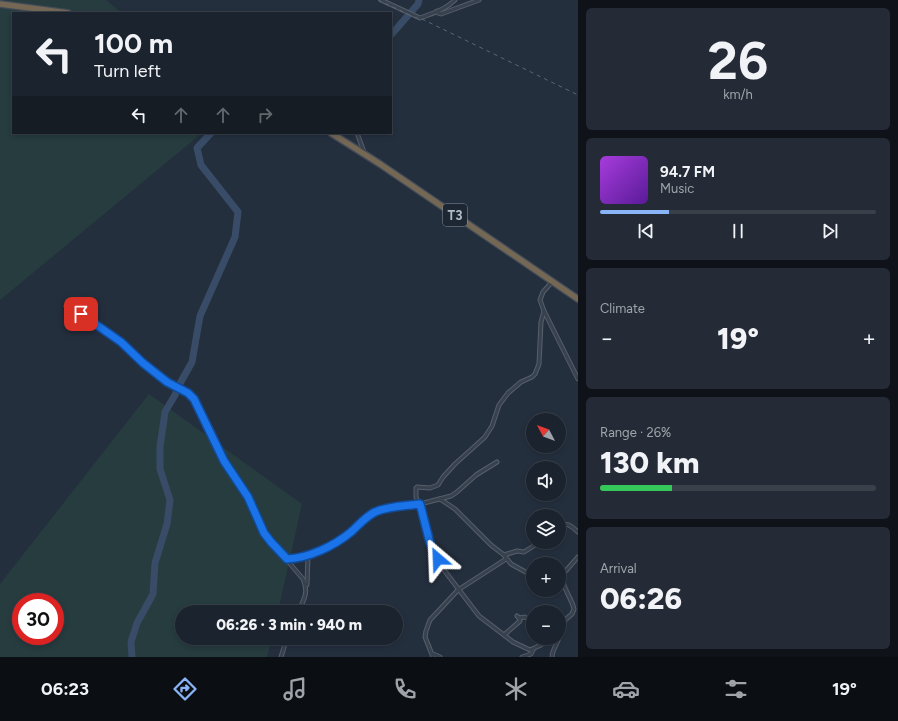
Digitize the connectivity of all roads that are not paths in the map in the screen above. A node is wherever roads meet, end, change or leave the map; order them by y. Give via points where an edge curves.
1 (381, 0) edge
2 (455, 0) edge
3 (479, 0) edge
4 (0, 4) edge
5 (436, 11) junction
6 (60, 12) edge
7 (333, 134) edge
8 (357, 134) edge
9 (368, 157) junction
10 (552, 282) junction
11 (578, 298) edge
12 (66, 306) dead end
13 (544, 311) junction
14 (578, 379) edge
15 (497, 462) dead end
16 (439, 499) junction
17 (420, 504) junction
18 (566, 525) edge
19 (578, 531) edge
20 (529, 549) edge
21 (308, 555) junction
22 (505, 557) junction
23 (578, 557) edge
24 (287, 559) junction
25 (566, 570) edge
26 (526, 572) edge
27 (307, 587) junction
28 (458, 590) junction
29 (566, 591) edge
30 (302, 605) edge
31 (526, 618) edge
32 (566, 619) edge
33 (504, 635) junction
34 (284, 645) edge
35 (541, 645) dead end
36 (557, 645) edge
37 (533, 650) junction
38 (433, 655) edge
39 (280, 657) edge
40 (440, 657) edge
41 (522, 657) edge
42 (552, 657) edge

1 - 5 street via 420,18
2 - 5 street
3 - 5 street via 441,14
4 - 6 highway
7 - 9 highway, T3
8 - 9 street
9 - 10 highway, T3
10 - 11 highway, T3
10 - 13 street via 540,300
12 - 24 street via 115,337 167,382 194,399 224,461 248,497 264,533
13 - 14 street
13 - 17 street via 539,364 535,374 508,393 499,405 492,426 485,437 455,464 438,485 416,488 416,497
15 - 16 street via 476,475 452,496
16 - 17 street
16 - 22 street via 455,509
17 - 21 street via 389,507 375,512 350,533
17 - 28 street via 431,548
18 - 19 street
20 - 22 street
21 - 24 street via 298,559
21 - 27 street
22 - 26 street via 511,564
22 - 28 street
23 - 25 street
24 - 27 street via 304,579
27 - 30 street
28 - 33 street via 479,616
28 - 38 street via 430,620 425,637
29 - 32 street via 574,609
31 - 33 street via 518,617 519,622
33 - 37 street via 522,647
34 - 39 street
35 - 37 street
36 - 42 street
37 - 41 street via 531,654
38 - 40 street

